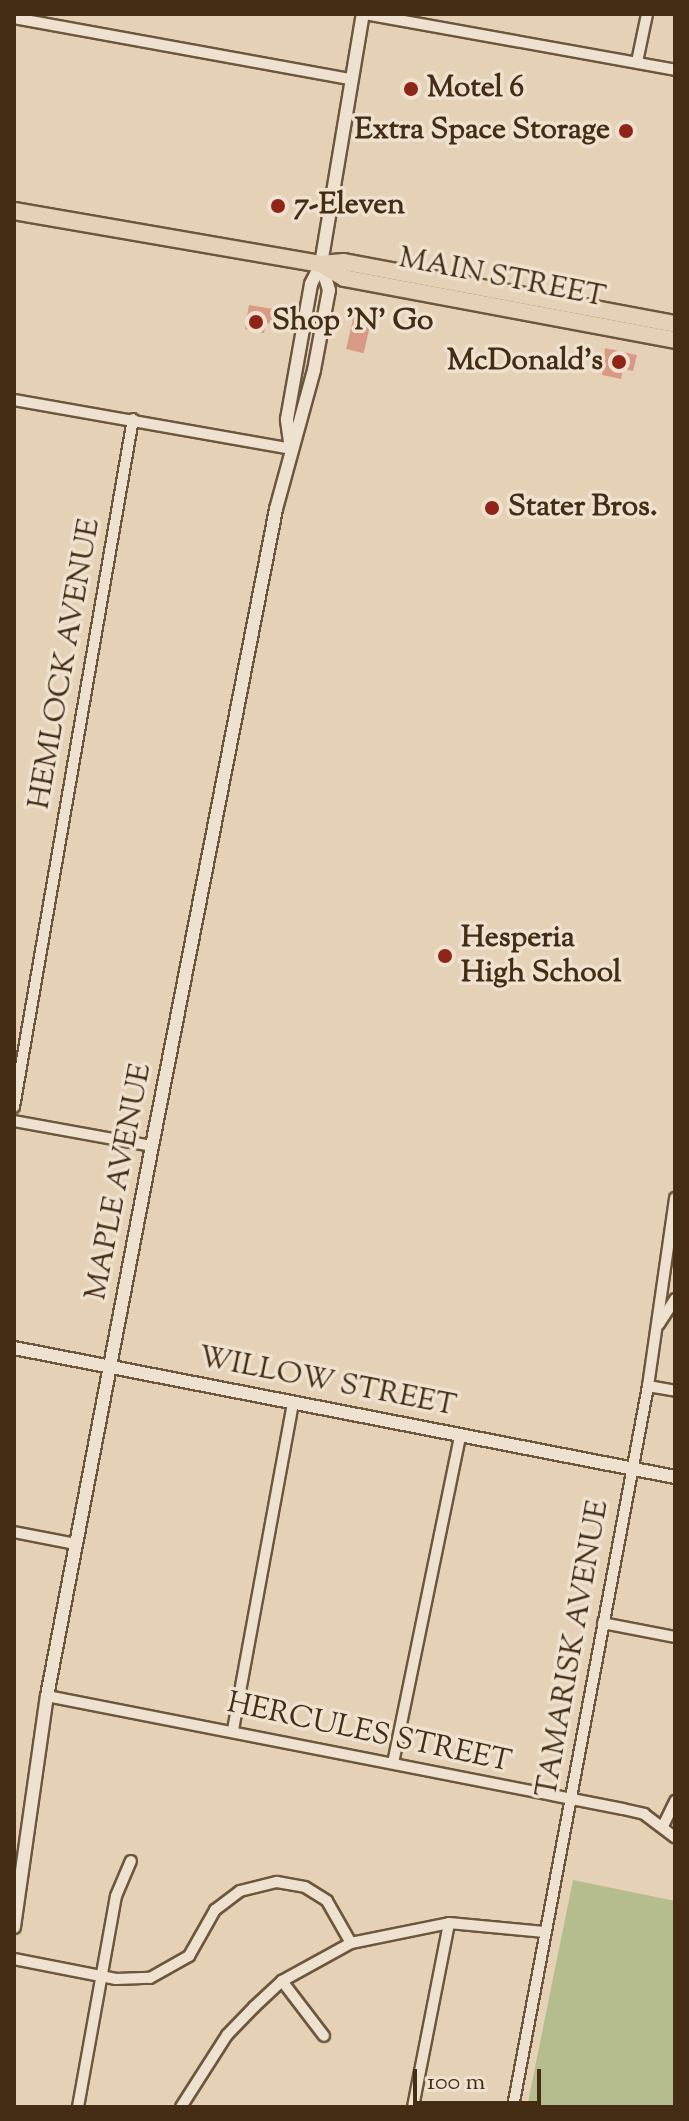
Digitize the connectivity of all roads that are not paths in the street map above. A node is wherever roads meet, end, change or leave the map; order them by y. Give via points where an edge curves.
1 (364, 14) edge
2 (647, 14) edge
3 (14, 18) edge
4 (637, 62) junction
5 (675, 70) edge
6 (350, 79) junction
7 (14, 211) edge
8 (321, 264) junction
9 (643, 318) junction
10 (585, 323) junction
11 (675, 324) edge
12 (675, 340) edge
13 (14, 400) edge
14 (133, 419) junction
15 (291, 449) junction
16 (14, 1107) edge
17 (14, 1121) edge
18 (152, 1146) junction
19 (675, 1198) edge
20 (675, 1299) edge
21 (658, 1326) junction
22 (14, 1348) edge
23 (112, 1367) junction
24 (648, 1386) junction
25 (675, 1391) edge
26 (293, 1403) junction
27 (460, 1436) junction
28 (630, 1470) junction
29 (675, 1477) edge
30 (14, 1532) edge
31 (76, 1544) junction
32 (603, 1623) junction
33 (675, 1637) edge
34 (47, 1696) junction
35 (233, 1730) junction
36 (393, 1763) junction
37 (572, 1800) junction
38 (675, 1801) edge
39 (663, 1826) junction
40 (675, 1837) edge
41 (131, 1861) dead end
42 (449, 1923) junction
43 (14, 1927) edge
44 (545, 1932) junction
45 (351, 1943) junction
46 (14, 1959) edge
47 (103, 1977) junction
48 (282, 1981) junction
49 (324, 2036) dead end
50 (78, 2107) edge
51 (181, 2107) edge
52 (413, 2107) edge
53 (513, 2107) edge

1 - 4 street
1 - 6 street, MAPLE AVENUE
2 - 4 street
3 - 6 street
4 - 5 street
6 - 8 street, MAPLE AVENUE
7 - 8 main road, MAIN STREET
8 - 9 main road, MAIN STREET via 344,262
8 - 10 main road, MAIN STREET via 344,278
8 - 15 street, MAPLE AVENUE via 311,284 287,419
8 - 15 street, MAPLE AVENUE via 329,290 304,422
9 - 10 main road via 596,315
9 - 11 main road, MAIN STREET
10 - 12 main road, MAIN STREET
13 - 14 street
14 - 15 street
14 - 16 street, HEMLOCK AVENUE
15 - 18 street, MAPLE AVENUE
17 - 18 street
18 - 23 street, MAPLE AVENUE
19 - 21 street, TAMARISK AVENUE
20 - 21 street
21 - 24 street, TAMARISK AVENUE
22 - 23 street, WILLOW STREET
23 - 26 street, WILLOW STREET
23 - 31 street, MAPLE AVENUE
24 - 25 street
24 - 28 street, TAMARISK AVENUE
26 - 27 street, WILLOW STREET
26 - 35 street
27 - 28 street, WILLOW STREET
27 - 36 street
28 - 29 street, WILLOW STREET
28 - 32 street, TAMARISK AVENUE
30 - 31 street
31 - 34 street, MAPLE AVENUE
32 - 33 street
32 - 37 street, TAMARISK AVENUE
34 - 35 street, HERCULES STREET
34 - 43 street, MAPLE AVENUE
35 - 36 street, HERCULES STREET
36 - 37 street, HERCULES STREET
37 - 39 street, HERCULES STREET via 644,1814
37 - 44 street, TAMARISK AVENUE
38 - 39 street
39 - 40 street, HERCULES STREET
41 - 47 street via 116,1896
42 - 44 street
42 - 45 street
42 - 52 street
44 - 53 street, TAMARISK AVENUE
45 - 47 street via 327,1901 291,1882 258,1884 215,1910 175,1968 150,1978
45 - 48 street
46 - 47 street
47 - 50 street
48 - 49 street
48 - 51 street via 227,2035

